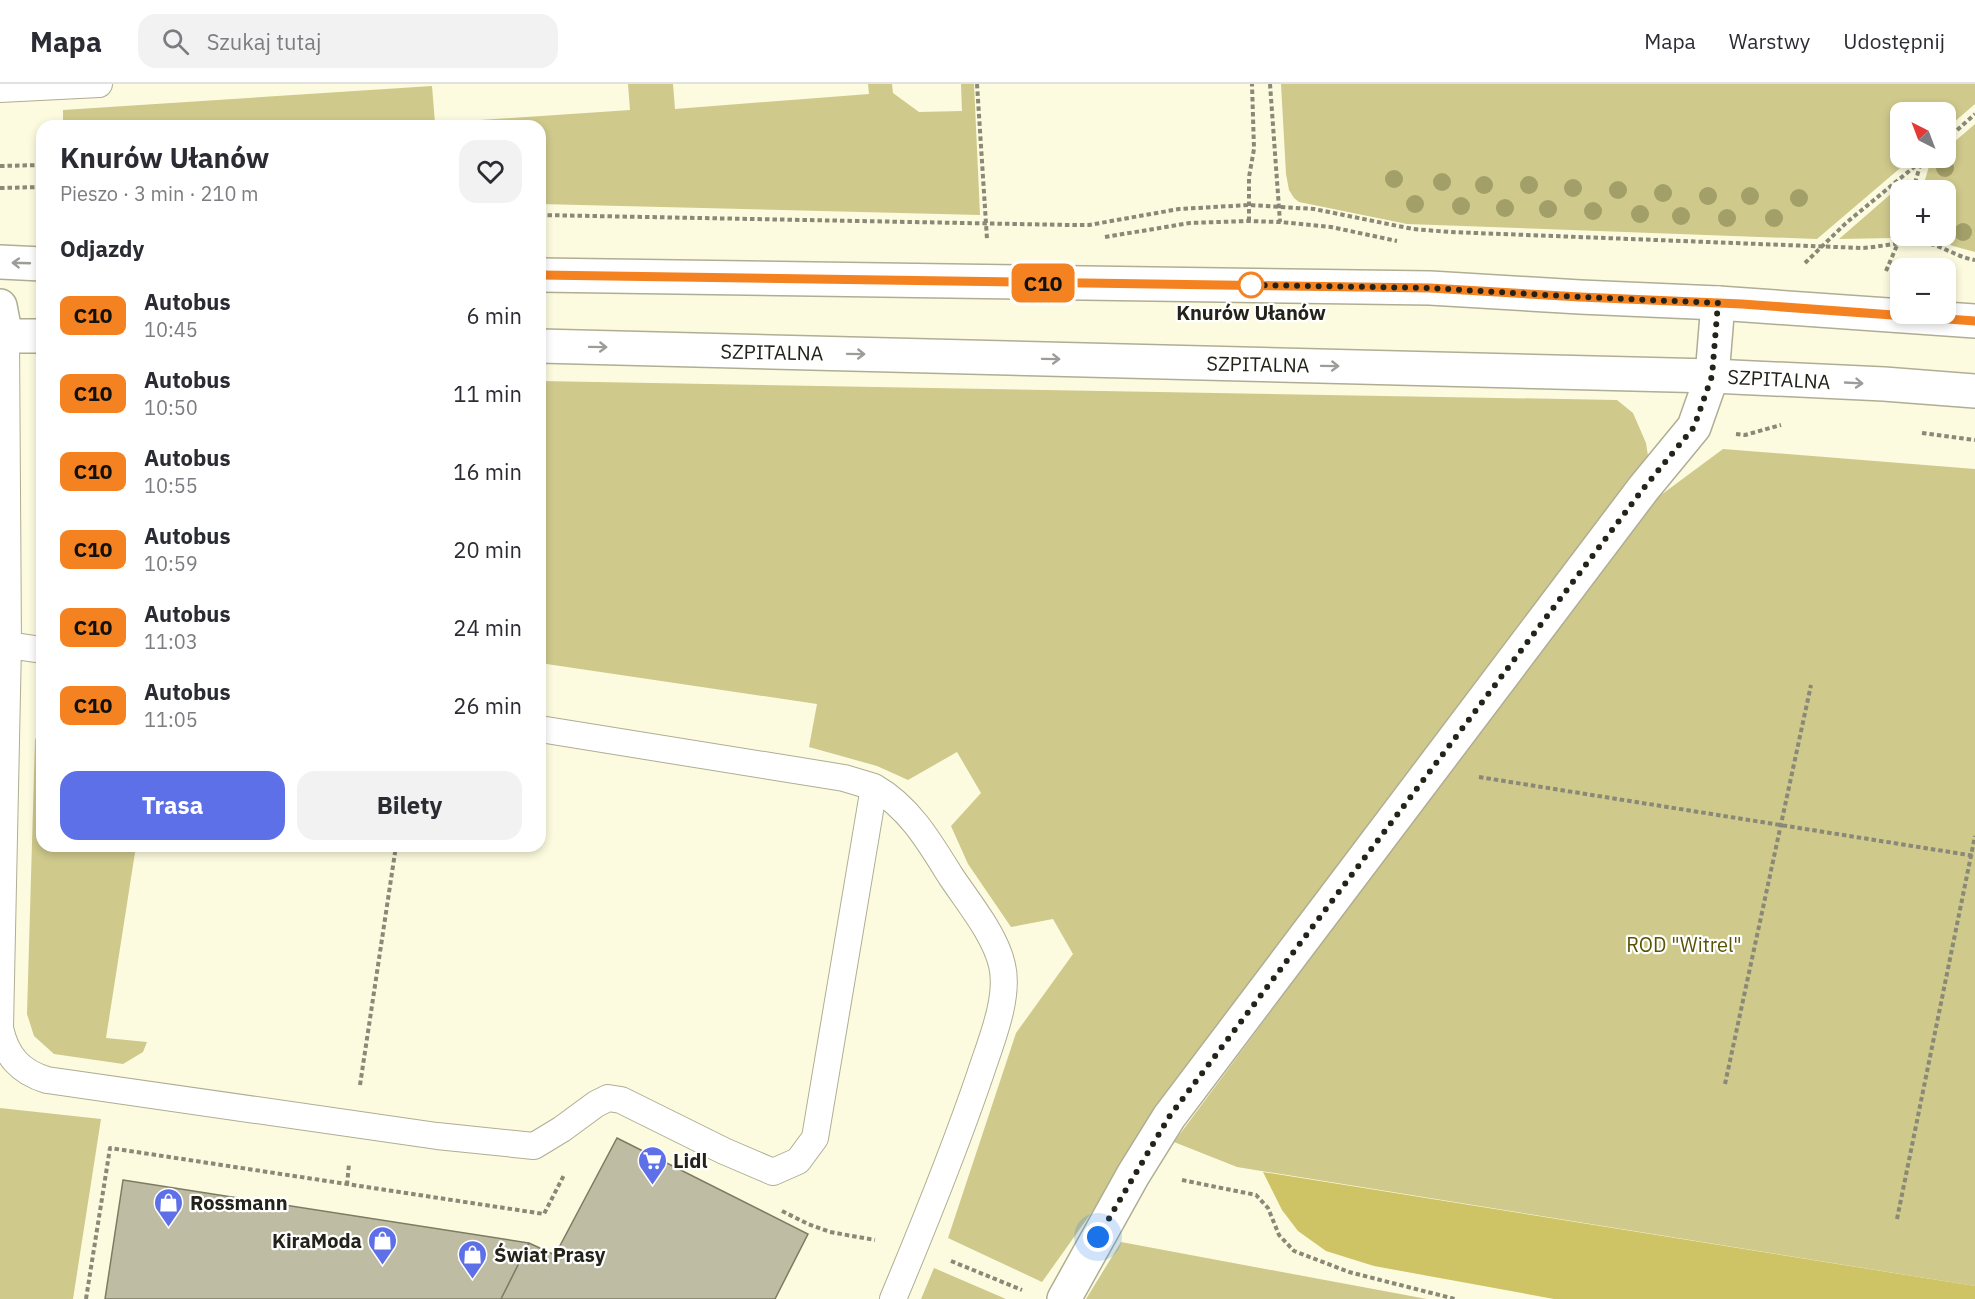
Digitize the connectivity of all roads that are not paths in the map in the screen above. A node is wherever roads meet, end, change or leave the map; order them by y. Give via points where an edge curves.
1 (99, 84) edge
2 (0, 89) edge
3 (0, 262) edge
4 (36, 264) edge
5 (546, 275) edge
6 (1718, 303) junction
7 (1975, 321) edge
8 (2, 326) edge
9 (36, 334) edge
10 (546, 346) edge
11 (1712, 376) junction
12 (1975, 391) edge
13 (8, 645) junction
14 (36, 649) edge
15 (546, 730) edge
16 (874, 787) junction
17 (893, 1299) edge
18 (1064, 1299) edge

1 - 2 lane
4 -> 3 street
5 - 6 street via 1351,286
6 - 7 street
6 - 11 street
8 - 9 street
8 - 13 lane
10 -> 11 street, SZPITALNA
11 -> 12 street, SZPITALNA
11 - 18 street via 1694,427 1643,489 1169,1117
13 - 14 lane
13 - 16 lane via 0,1028 9,1054 19,1067 47,1080 436,1136 534,1146 608,1098 621,1100 773,1172 798,1161 815,1138
15 - 16 lane via 844,778
16 - 17 lane via 904,809 994,942 1004,987 961,1131

